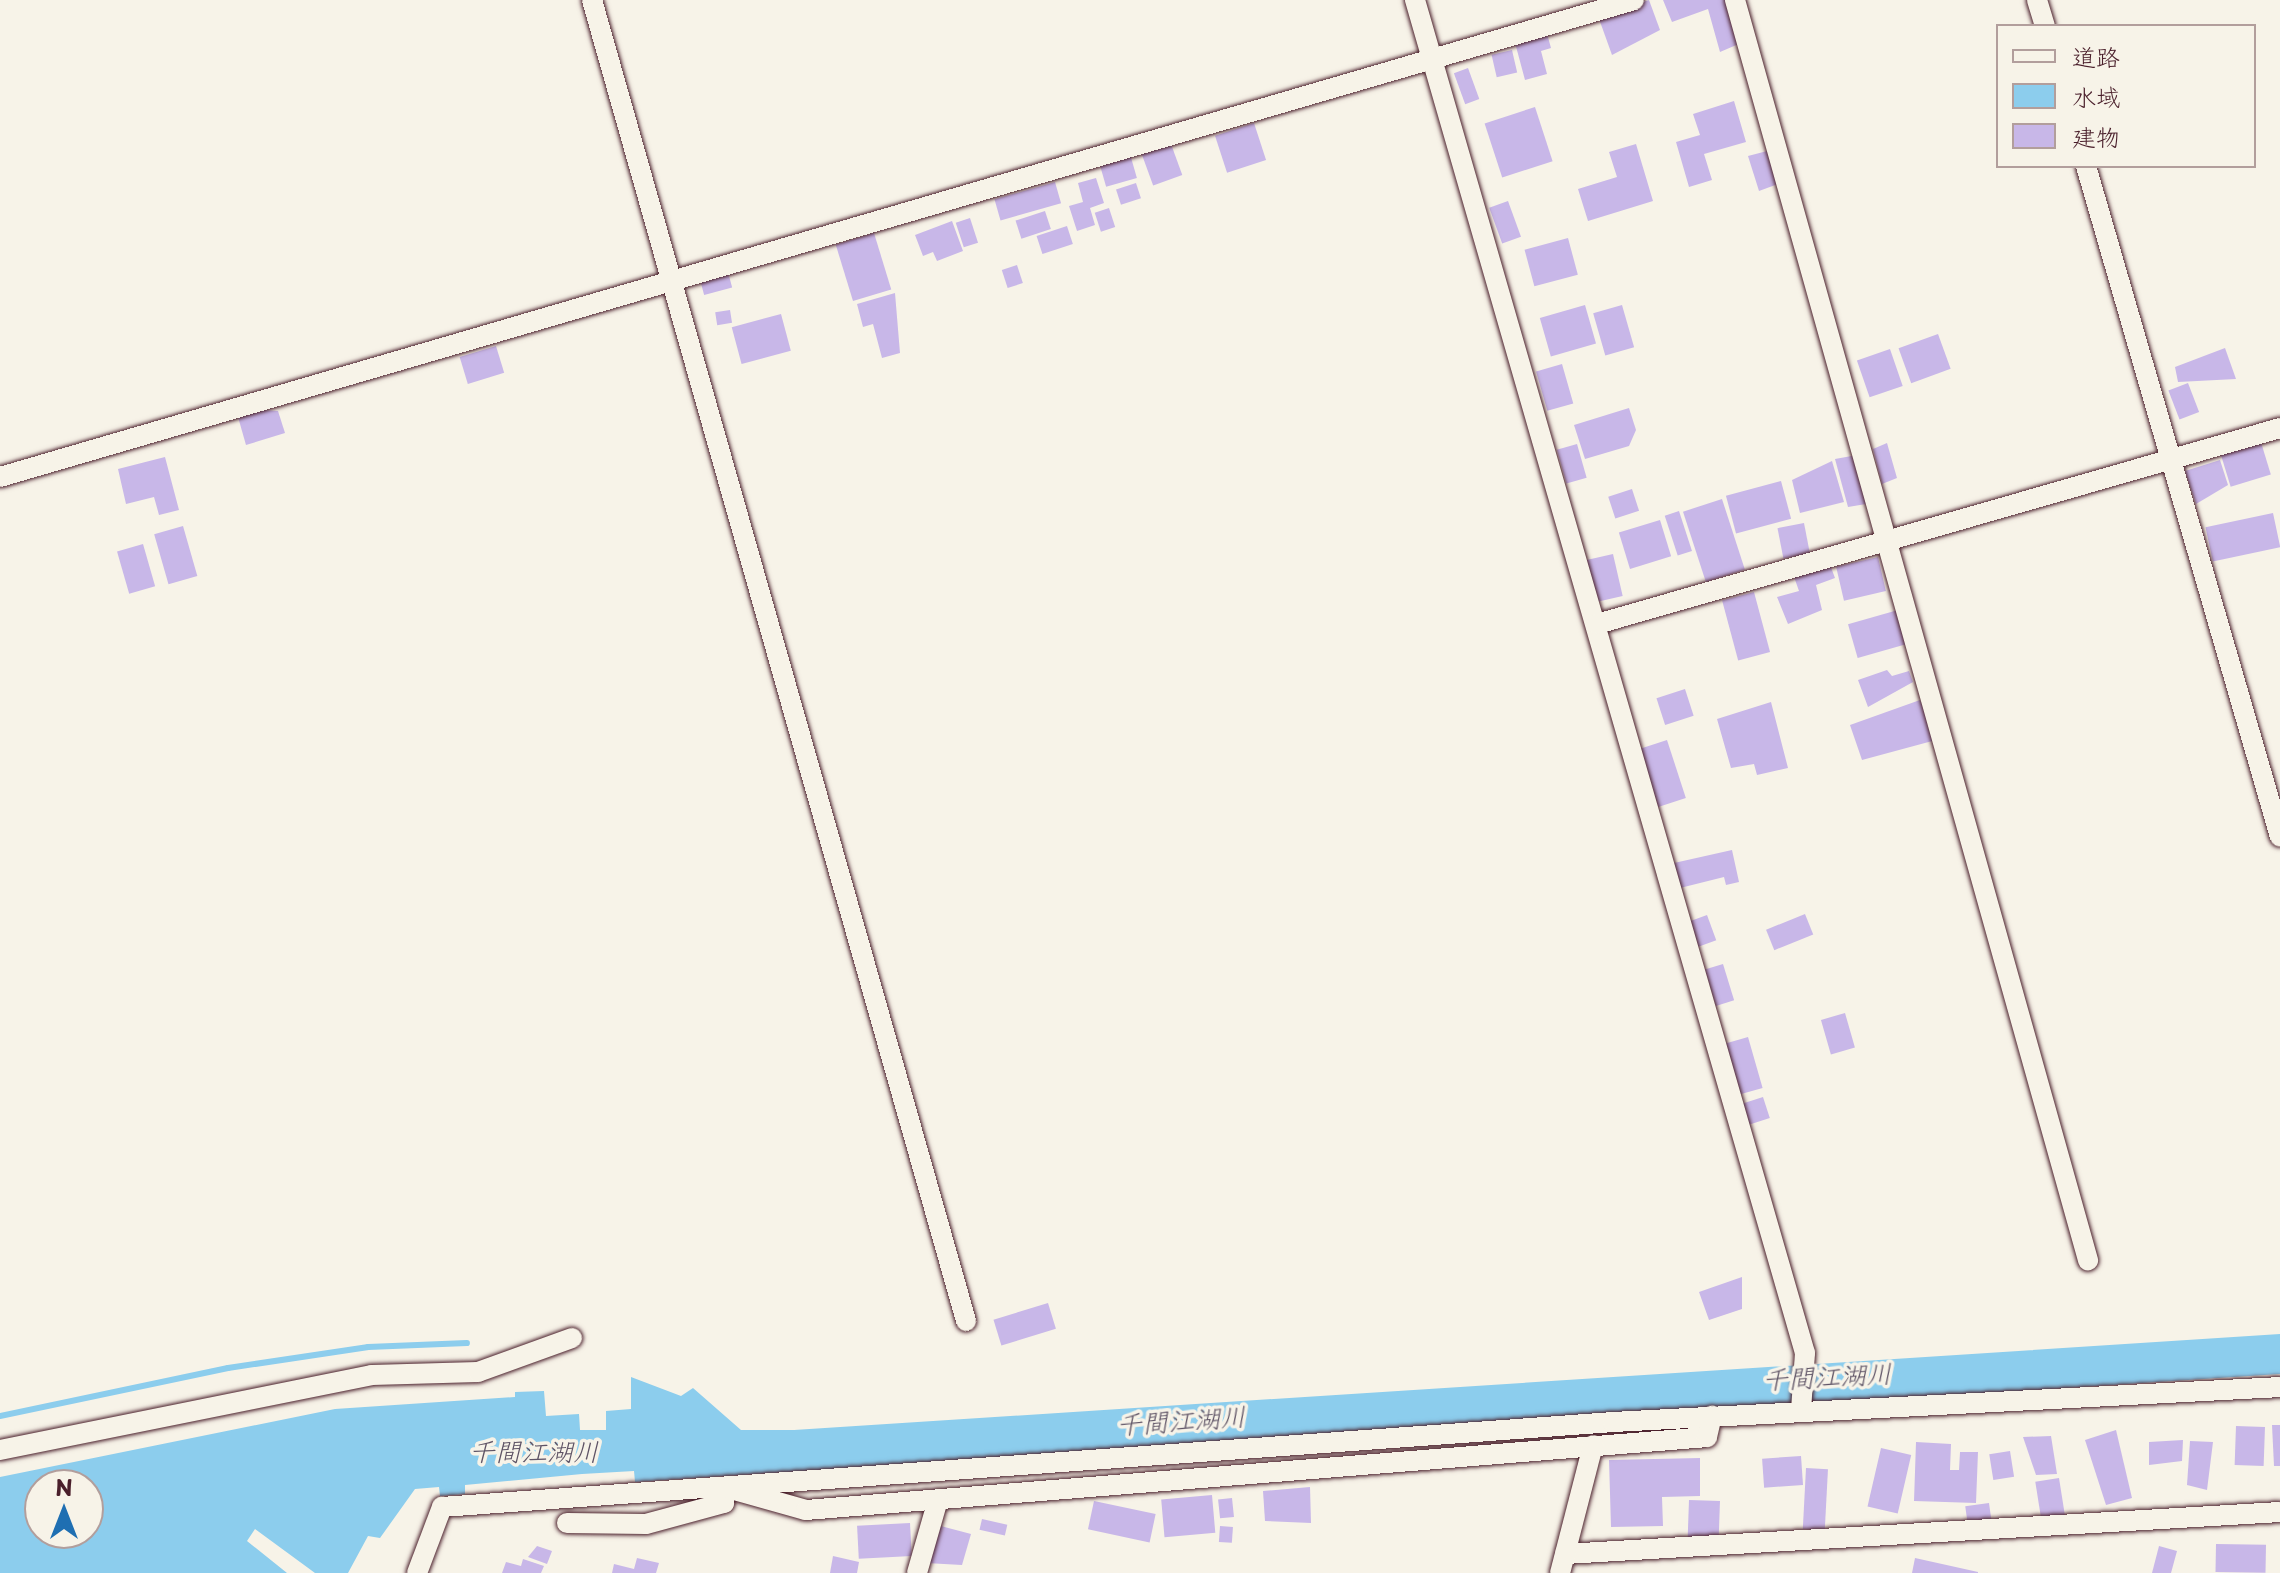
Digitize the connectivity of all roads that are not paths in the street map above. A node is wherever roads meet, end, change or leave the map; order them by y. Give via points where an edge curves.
1 (592, 0) edge
2 (1415, 0) edge
3 (1634, 0) edge
4 (1735, 0) edge
5 (2037, 0) edge
6 (2044, 24) edge
7 (1432, 61) junction
8 (2087, 168) edge
9 (672, 282) junction
10 (2280, 428) edge
11 (2172, 462) junction
12 (0, 477) edge
13 (1889, 540) junction
14 (1597, 624) junction
15 (2280, 837) edge
16 (2088, 1260) dead end
17 (966, 1321) dead end
18 (572, 1338) dead end
19 (2280, 1387) edge
20 (1803, 1403) junction
21 (1712, 1416) junction
22 (1593, 1445) junction
23 (0, 1450) edge
24 (724, 1487) junction
25 (938, 1500) junction
26 (2280, 1512) edge
27 (567, 1523) dead end
28 (1562, 1564) edge
29 (417, 1573) edge
30 (917, 1573) edge

1 - 9 street
2 - 7 street
3 - 7 street
4 - 13 street
5 - 6 street
7 - 9 street
7 - 14 street
8 - 11 street
9 - 12 street
9 - 17 street
10 - 11 street
11 - 13 street
11 - 15 street
13 - 14 street
13 - 16 street
14 - 20 street via 1805,1353
18 - 23 street via 478,1372 372,1375
19 - 20 street
20 - 21 street
21 - 22 street via 1707,1437
21 - 24 street
22 - 25 street
22 - 28 street
24 - 25 street via 806,1510
24 - 27 street via 724,1503 646,1524
24 - 29 street via 442,1507
25 - 30 street
26 - 28 street

